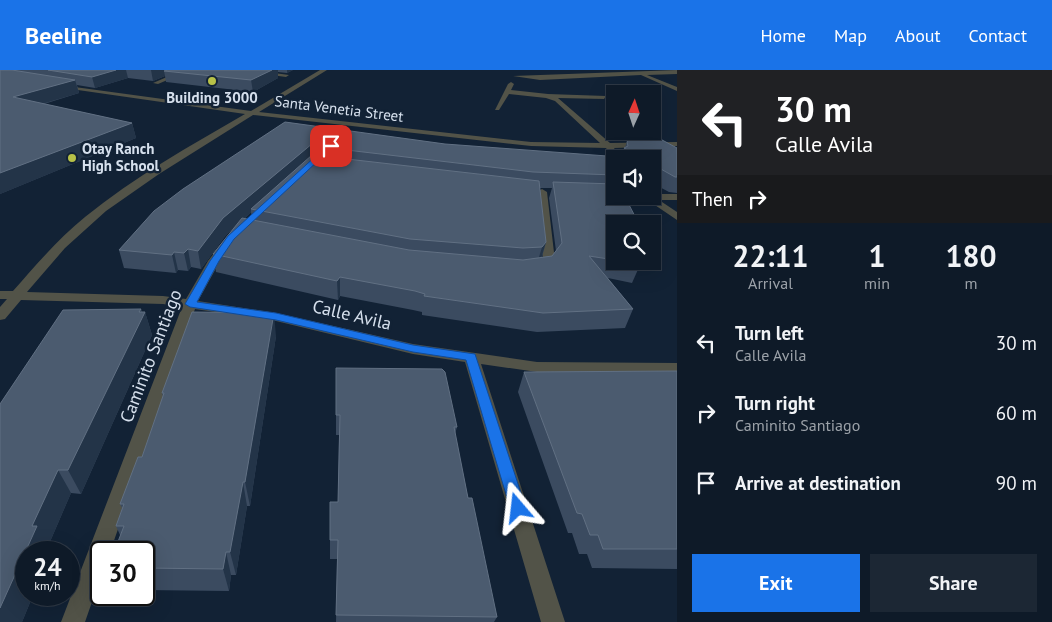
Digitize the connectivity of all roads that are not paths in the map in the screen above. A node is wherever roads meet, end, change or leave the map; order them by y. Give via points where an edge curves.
1 (188, 70) edge
2 (234, 70) edge
3 (324, 70) edge
4 (677, 72) edge
5 (517, 73) edge
6 (638, 74) junction
7 (286, 75) dead end
8 (156, 83) dead end
9 (53, 86) edge
10 (677, 89) edge
11 (591, 90) dead end
12 (507, 92) junction
13 (547, 96) junction
14 (497, 110) dead end
15 (253, 113) junction
16 (677, 144) edge
17 (608, 146) junction
18 (611, 150) edge
19 (282, 191) edge
20 (529, 192) edge
21 (661, 197) edge
22 (677, 197) edge
23 (660, 205) edge
24 (677, 217) edge
25 (240, 230) junction
26 (258, 233) edge
27 (527, 271) edge
28 (0, 295) edge
29 (18, 295) junction
30 (190, 304) junction
31 (0, 316) edge
32 (471, 357) junction
33 (677, 368) edge
34 (73, 622) edge
35 (553, 622) edge

1 - 8 street
2 - 7 street
3 - 15 street
4 - 6 street
5 - 6 street via 540,78
5 - 12 street
6 - 10 street
9 - 15 street, Santa Venetia Street
11 - 13 street via 607,98
12 - 13 street
12 - 14 street
13 - 17 street via 557,100
15 - 17 street, Santa Venetia Street via 531,144
15 - 29 street via 101,210 66,241
16 - 17 street, Santa Venetia Street
17 - 18 street
19 - 25 street, Caminito Santiago
20 - 27 street via 547,192 549,261 542,269
21 - 22 street
23 - 24 street
25 - 26 street
25 - 30 street, Caminito Santiago via 214,261
28 - 29 street, Calle Avila
29 - 30 street, Calle Avila via 163,300
29 - 31 street
30 - 32 street, Calle Avila via 276,316 413,348
30 - 34 street, Caminito Santiago
32 - 33 street, Calle Avila via 536,367
32 - 35 street

